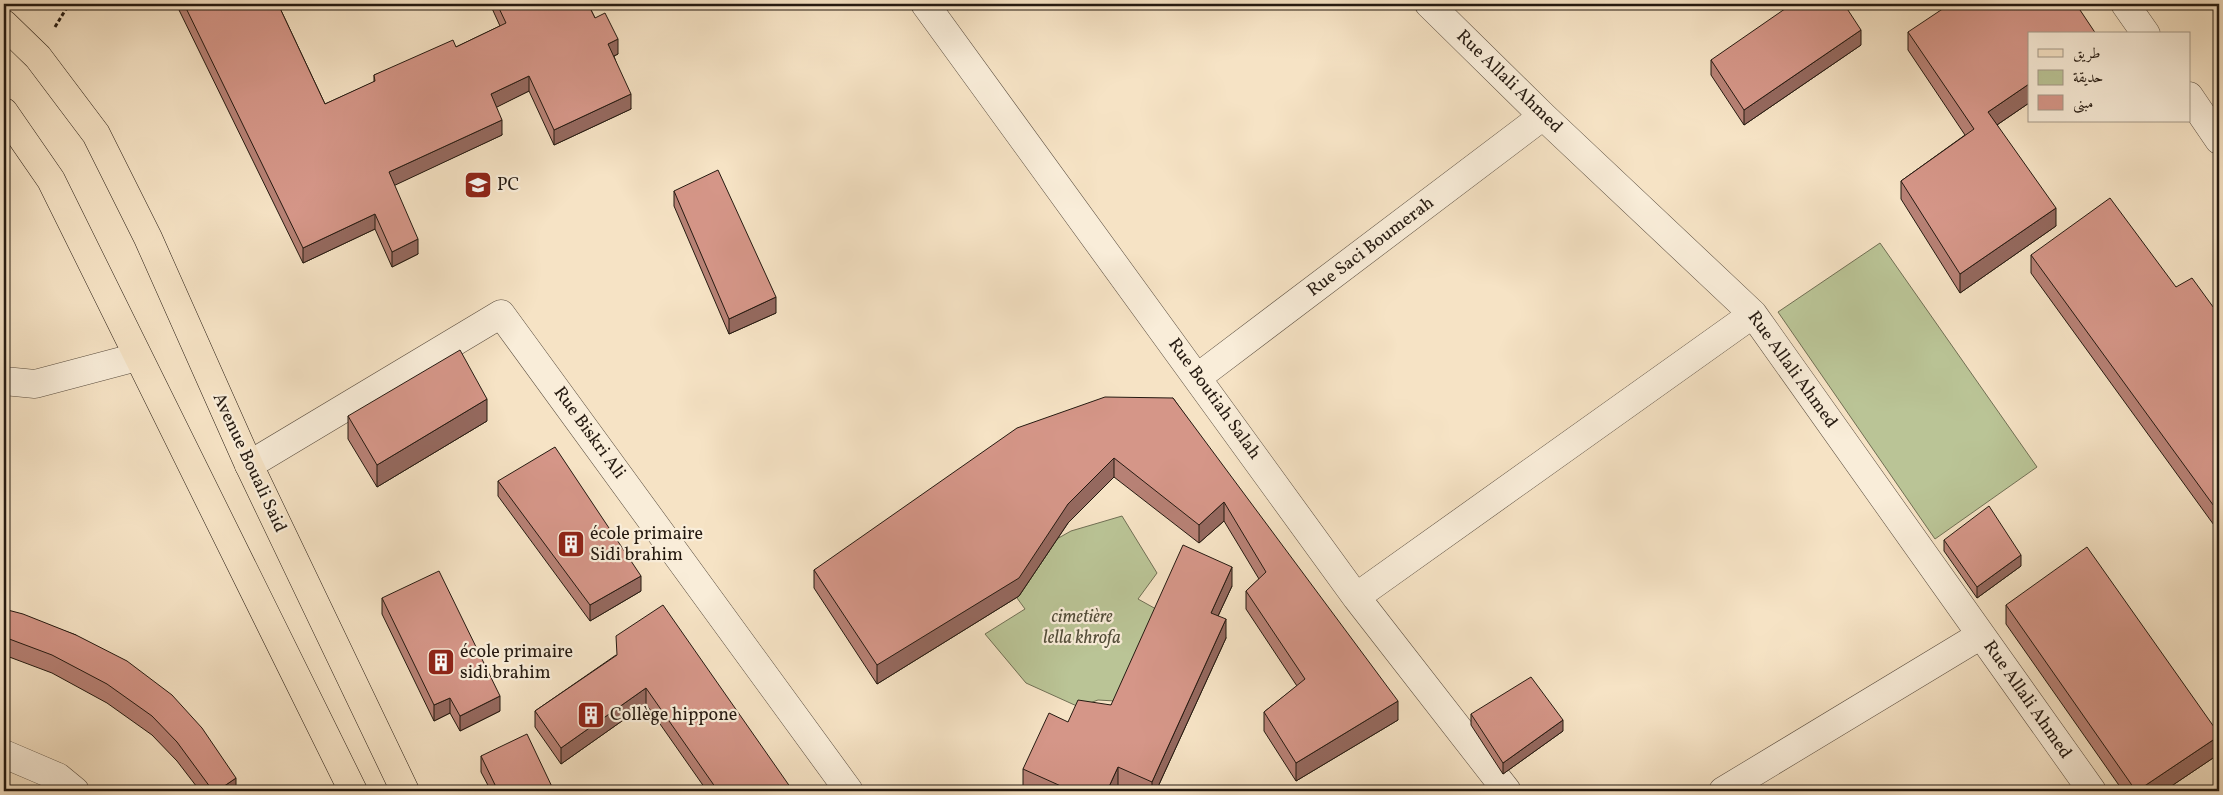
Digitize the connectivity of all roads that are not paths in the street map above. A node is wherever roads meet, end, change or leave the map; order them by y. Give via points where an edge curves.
1 (925, 4) edge
2 (1428, 4) edge
3 (2125, 4) edge
4 (4, 24) edge
5 (2145, 32) edge
6 (2190, 97) edge
7 (4, 112) edge
8 (1543, 116) junction
9 (2219, 140) edge
10 (1753, 314) junction
11 (137, 357) junction
12 (1198, 377) junction
13 (4, 381) edge
14 (249, 466) junction
15 (1356, 597) junction
16 (1981, 635) junction
17 (4, 754) edge
18 (75, 791) edge
19 (353, 791) edge
20 (405, 791) edge
21 (849, 791) edge
22 (1507, 791) edge
23 (1724, 791) edge
24 (2092, 791) edge

1 - 12 street, Rue Boutiah Salah
2 - 8 street, Rue Allali Ahmed
3 - 5 street
4 - 14 main road, Avenue Bouali Said via 38,56 96,134 148,238
6 - 9 street
7 - 11 main road via 51,180
8 - 10 street, Rue Allali Ahmed
8 - 12 street, Rue Saci Boumerah
10 - 15 street
10 - 16 street, Rue Allali Ahmed
11 - 13 street via 35,384
11 - 19 main road
12 - 15 street, Rue Boutiah Salah
14 - 20 main road, Avenue Bouali Said
14 - 21 street, Rue Biskri Ali via 501,314
15 - 22 street, Rue Boutiah Salah
16 - 23 street
16 - 24 street, Rue Allali Ahmed
17 - 18 street via 58,776

